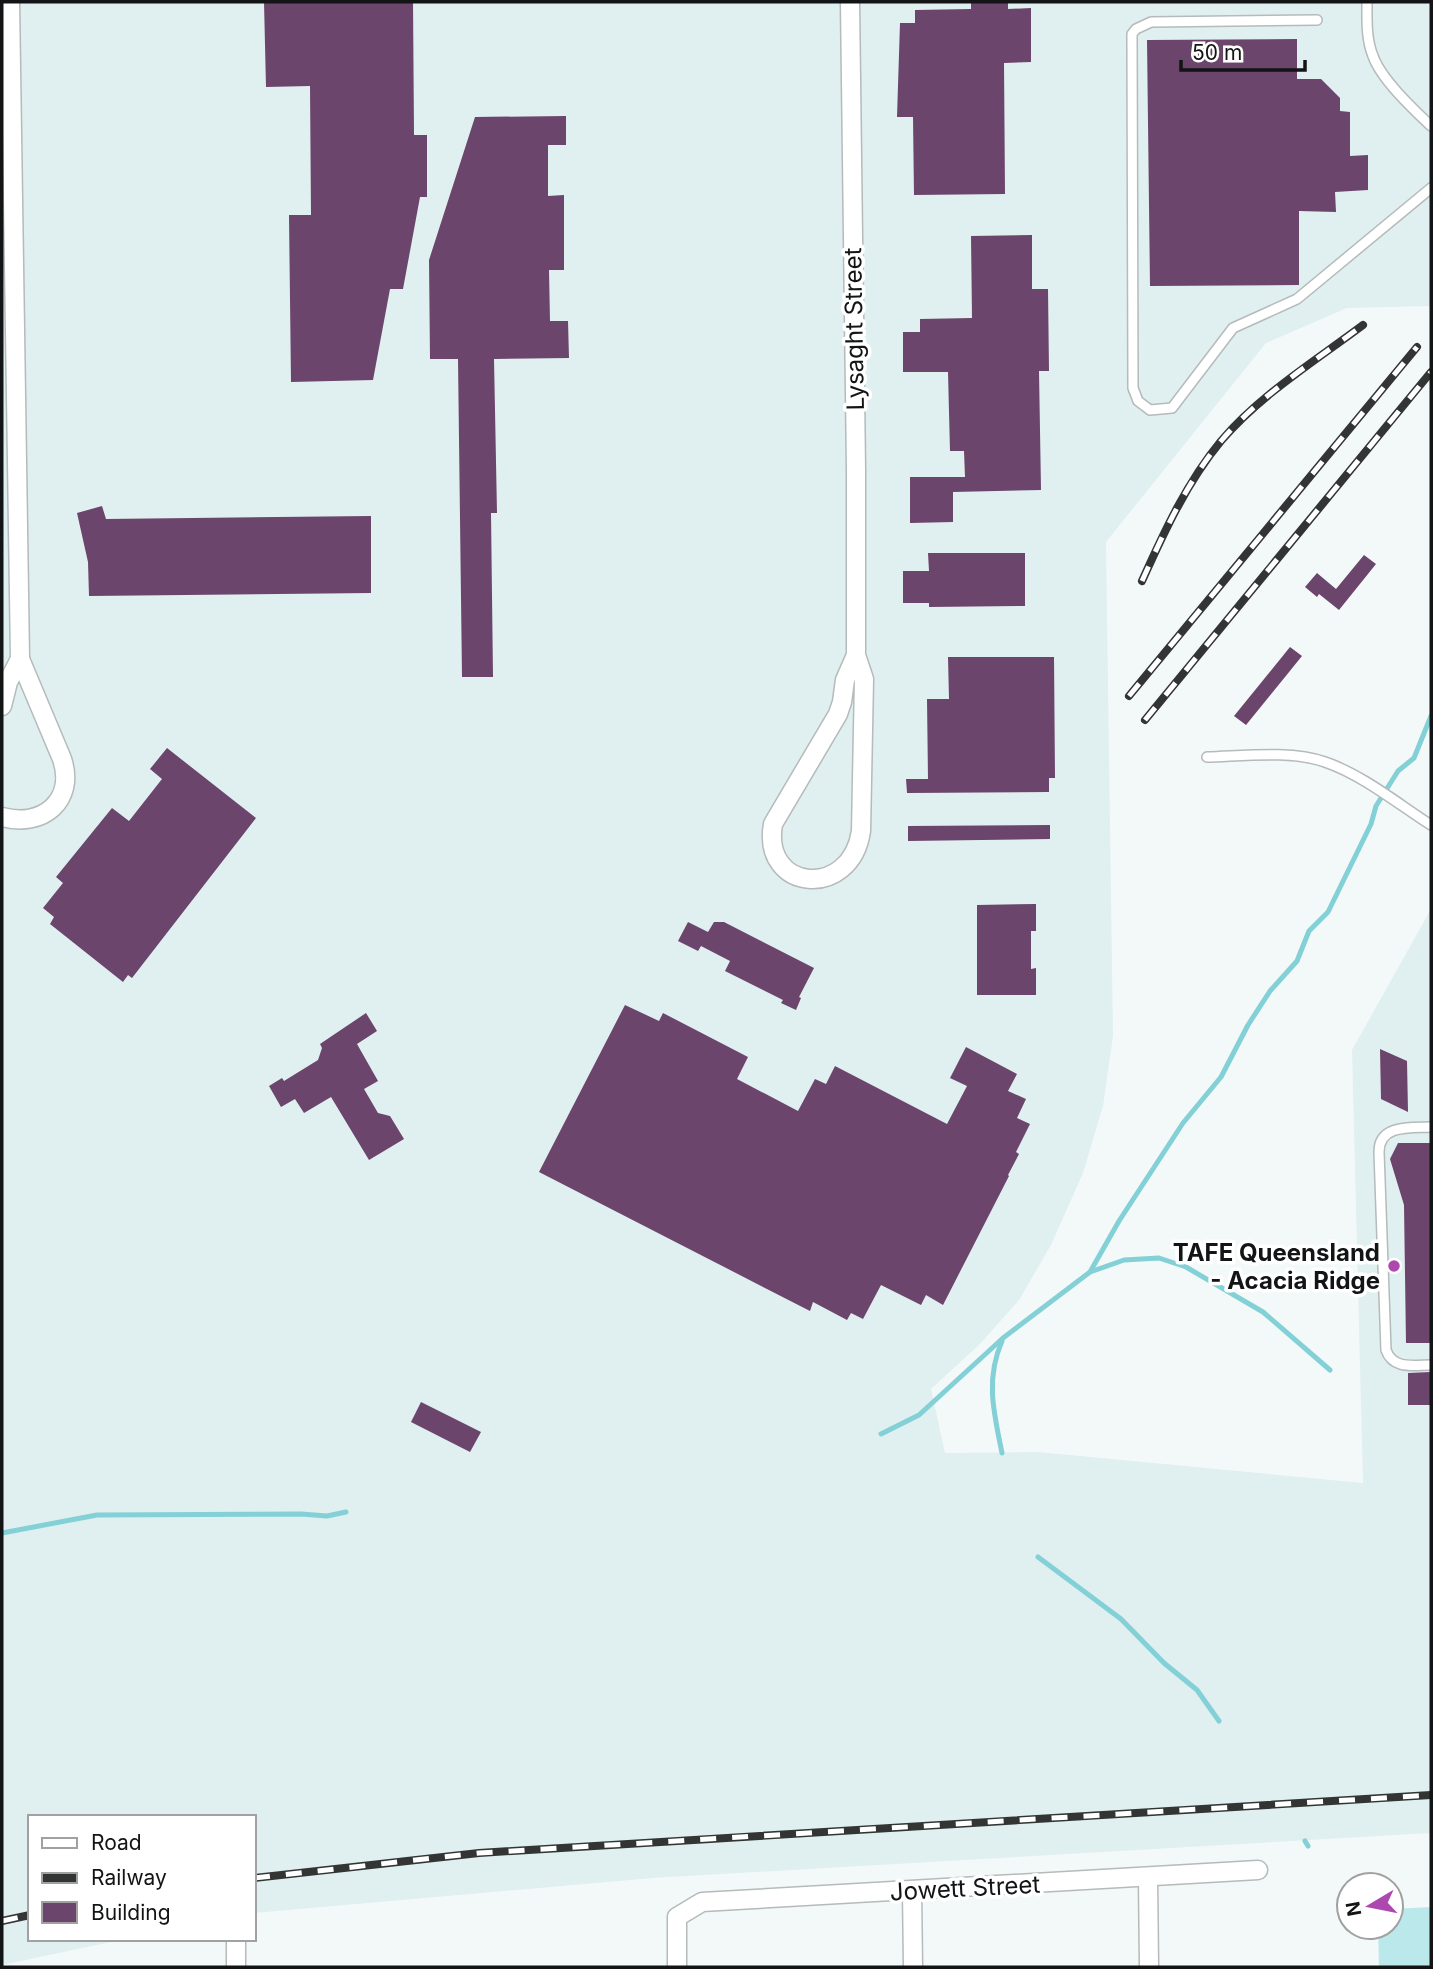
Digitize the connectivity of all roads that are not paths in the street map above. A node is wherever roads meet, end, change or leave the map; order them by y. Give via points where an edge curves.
1 (10, 2) edge
2 (850, 2) edge
3 (1367, 2) edge
4 (1317, 20) dead end
5 (1431, 127) edge
6 (1431, 190) edge
7 (856, 655) junction
8 (20, 659) junction
9 (2, 706) edge
10 (1207, 757) dead end
11 (2, 817) edge
12 (1431, 825) edge
13 (1431, 1127) edge
14 (1431, 1364) edge
15 (1258, 1870) dead end
16 (1148, 1877) junction
17 (912, 1891) junction
18 (236, 1941) edge
19 (236, 1967) edge
20 (677, 1967) edge
21 (913, 1967) edge
22 (1149, 1967) edge

1 - 8 street
2 - 7 street, Lysaght Street
3 - 5 lane via 1373,57
4 - 6 lane via 1151,22 1132,34 1133,388 1138,401 1150,410 1172,408 1233,328 1297,299
7 - 7 street, Lysaght Street via 864,679 865,731 859,845 843,868 808,879 792,873 777,859 773,824 838,714
8 - 9 street
8 - 11 street via 62,759 65,784 58,802 45,814 20,820
10 - 12 lane via 1282,755 1324,761 1356,776
13 - 14 lane via 1392,1130 1379,1144 1386,1350 1396,1363
15 - 16 street, Jowett Street
16 - 17 street, Jowett Street
16 - 22 street
17 - 20 street, Jowett Street via 702,1902 677,1917
17 - 21 street
18 - 19 street

